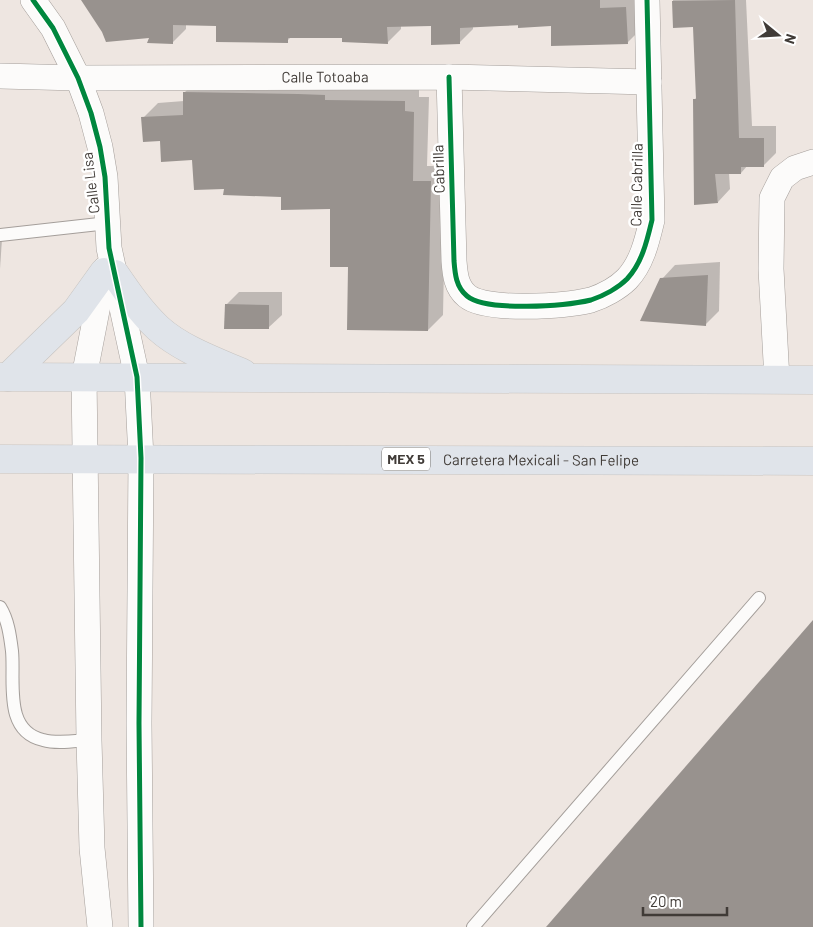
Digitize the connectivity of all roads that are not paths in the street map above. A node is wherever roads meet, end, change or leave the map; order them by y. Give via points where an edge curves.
1 (33, 0) edge
2 (647, 0) edge
3 (0, 76) edge
4 (449, 77) junction
5 (78, 78) junction
6 (650, 82) junction
7 (804, 165) edge
8 (108, 223) junction
9 (0, 236) edge
10 (454, 261) joint
11 (110, 264) junction
12 (4, 377) edge
13 (84, 377) junction
14 (137, 377) junction
15 (254, 378) junction
16 (776, 380) junction
17 (813, 380) edge
18 (85, 458) junction
19 (142, 458) junction
20 (0, 459) edge
21 (813, 461) edge
22 (758, 598) dead end
23 (0, 607) edge
24 (89, 740) junction
25 (100, 927) edge
26 (141, 927) edge
27 (473, 927) edge

1 - 5 street, Calle Lisa via 53,28
2 - 6 street, Calle Cabrilla
3 - 5 street, Calle Totoaba
4 - 5 street, Calle Totoaba
4 - 6 street, Calle Totoaba
4 - 10 street, Cabrilla
5 - 8 street, Calle Lisa via 100,147
6 - 10 street, Calle Cabrilla via 652,220 638,266 626,280 601,296 570,304 501,305 468,297 457,283
7 - 16 street via 782,178 772,198 771,269
8 - 9 lane
8 - 11 street, Calle Lisa
11 - 12 highway via 76,311
11 - 13 street, Calle Lisa
11 - 14 street, Calle Lisa
11 - 15 highway via 139,308 160,330 187,347
12 - 13 highway
13 - 14 highway
13 - 18 street, Calle Lisa
14 - 15 highway
14 - 19 street, Calle Lisa
15 - 16 highway
16 - 17 highway
18 - 19 highway, Carretera Mexicali - San Felipe / MEX 5
18 - 20 highway, Carretera Mexicali - San Felipe / MEX 5
18 - 24 street, Calle Lisa
19 - 21 highway, Carretera Mexicali - San Felipe / MEX 5
19 - 26 street, Calle Lisa
22 - 27 lane
23 - 24 lane via 7,618 12,651 16,717 24,731 42,740
24 - 25 street, Calle Lisa via 92,848

